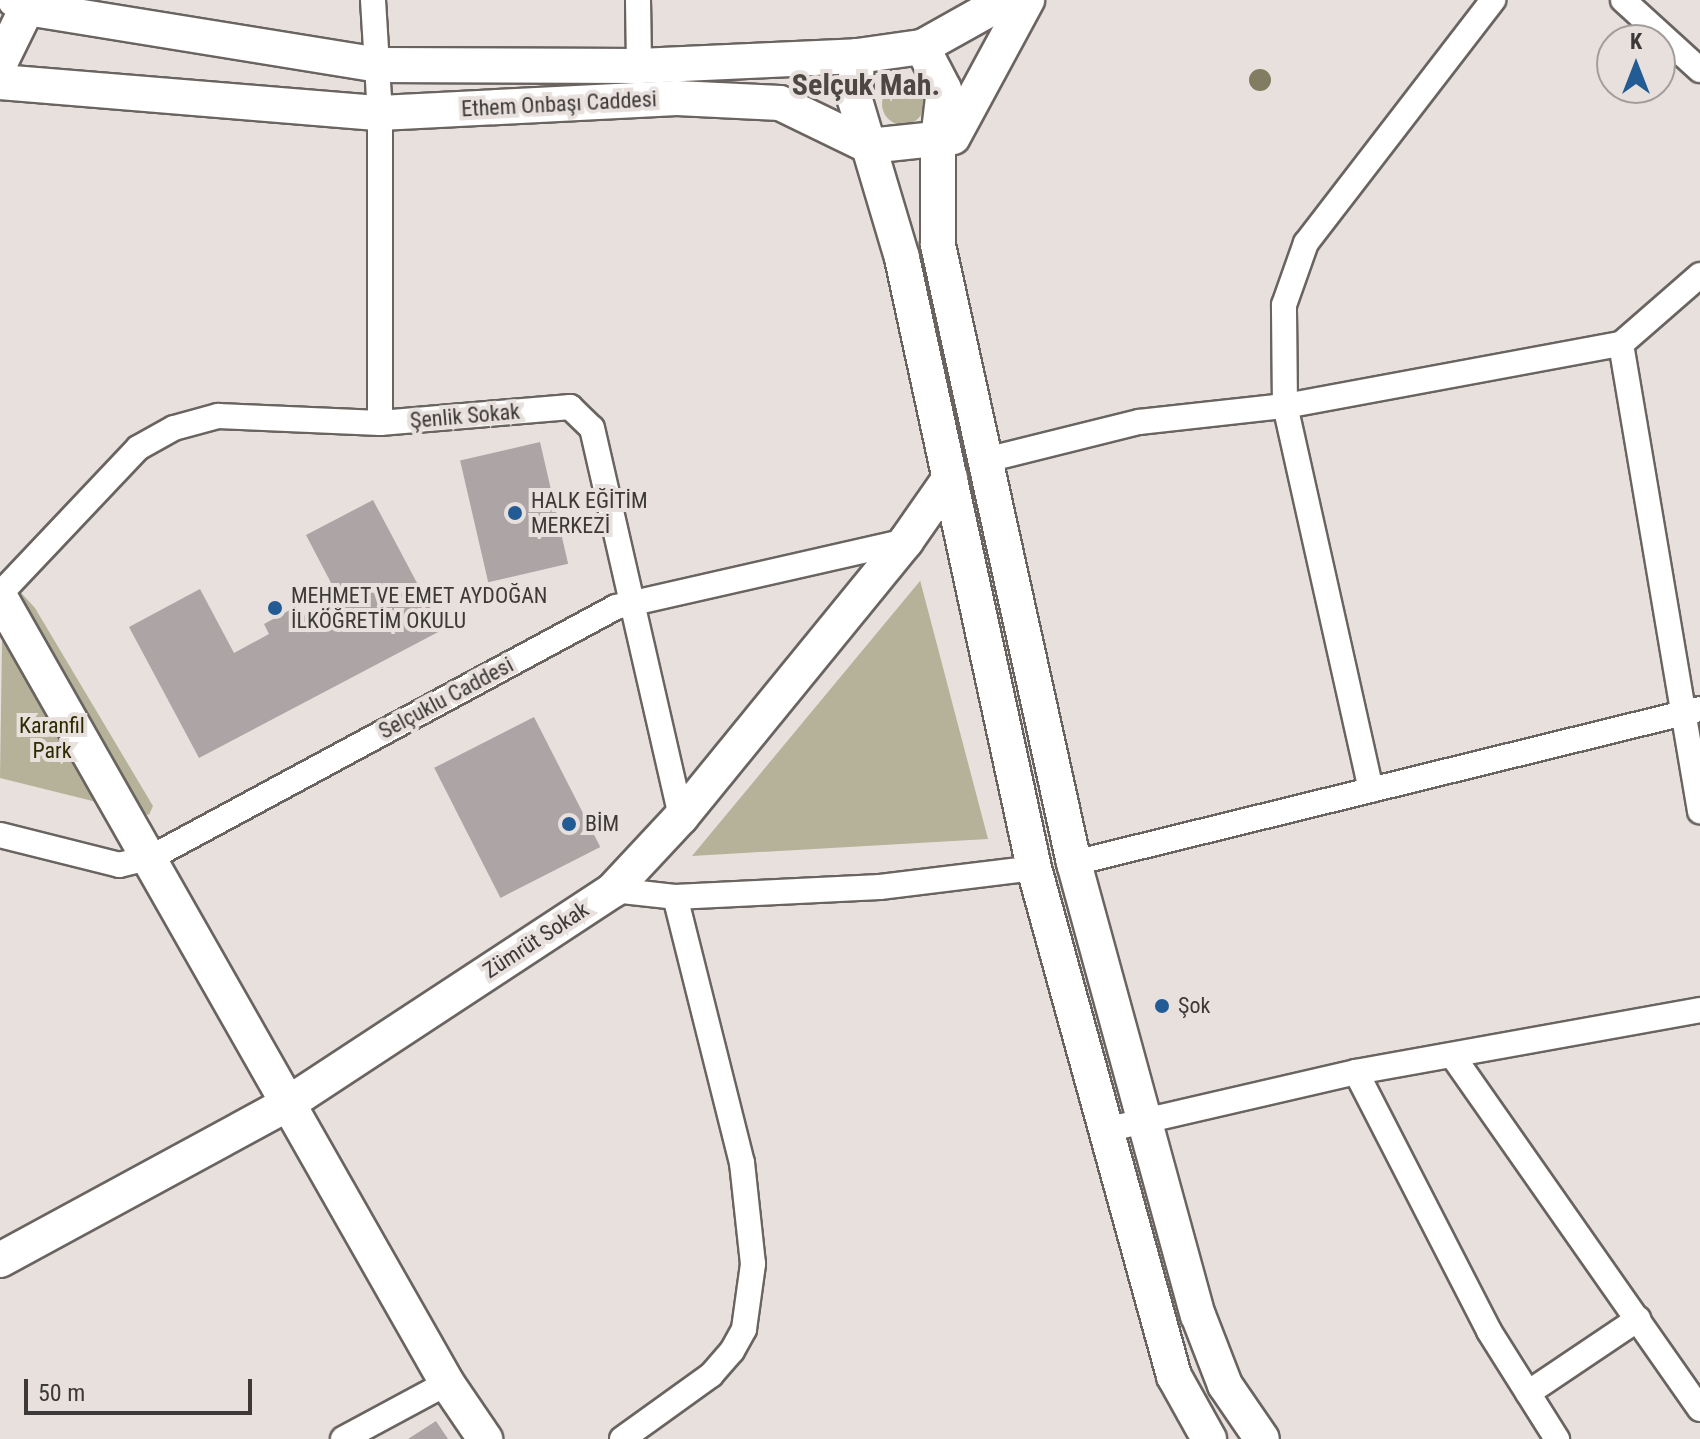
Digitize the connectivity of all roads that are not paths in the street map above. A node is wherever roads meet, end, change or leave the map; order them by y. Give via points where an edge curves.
1 (373, 0) edge
2 (638, 0) edge
3 (1006, 0) edge
4 (1027, 0) edge
5 (1493, 0) edge
6 (1623, 0) edge
7 (21, 4) edge
8 (922, 47) junction
9 (857, 56) junction
10 (0, 63) edge
11 (377, 65) junction
12 (639, 66) junction
13 (1700, 70) edge
14 (0, 82) edge
15 (380, 113) junction
16 (938, 139) junction
17 (869, 146) junction
18 (1700, 275) edge
19 (1621, 344) junction
20 (1285, 406) junction
21 (380, 423) junction
22 (982, 461) junction
23 (950, 478) junction
24 (906, 541) junction
25 (0, 595) edge
26 (633, 603) junction
27 (1691, 712) edge
28 (1371, 790) junction
29 (1700, 811) edge
30 (681, 817) junction
31 (0, 835) edge
32 (152, 857) junction
33 (1074, 863) junction
34 (1034, 868) junction
35 (613, 890) junction
36 (675, 897) junction
37 (1700, 1010) edge
38 (1452, 1055) junction
39 (1356, 1072) junction
40 (289, 1103) junction
41 (1149, 1124) junction
42 (1105, 1130) junction
43 (0, 1260) edge
44 (1638, 1319) junction
45 (447, 1383) junction
46 (1528, 1393) junction
47 (1700, 1409) edge
48 (343, 1439) edge
49 (485, 1439) edge
50 (622, 1439) edge
51 (1209, 1439) edge
52 (1262, 1439) edge
53 (1557, 1439) edge

1 - 11 street
2 - 12 street
3 - 8 street, Ethem Onbaşı Caddesi
4 - 16 street via 953,137
5 - 20 street via 1306,243 1284,305
6 - 13 street
7 - 10 street
7 - 11 street, Ethem Onbaşı Caddesi
8 - 9 street, Ethem Onbaşı Caddesi
8 - 16 street via 944,89
9 - 12 street, Ethem Onbaşı Caddesi
9 - 17 street via 855,100
11 - 12 street, Ethem Onbaşı Caddesi
11 - 15 street
14 - 15 street, Ethem Onbaşı Caddesi
15 - 17 street, Ethem Onbaşı Caddesi via 677,98 780,103
15 - 21 street
16 - 17 street
16 - 22 street via 938,245
17 - 23 street via 902,258
18 - 19 street
19 - 20 street
19 - 27 street
20 - 22 street via 1139,422
20 - 28 street
21 - 25 street, Şenlik Sokak via 218,416 174,428 138,448
21 - 26 street, Şenlik Sokak via 570,407 592,428
22 - 33 street
23 - 24 street, Zümrüt Sokak
23 - 34 street
24 - 26 street, Selçuklu Caddesi
24 - 30 street, Zümrüt Sokak
25 - 32 street
26 - 30 street, Şenlik Sokak
26 - 32 street, Selçuklu Caddesi via 616,607
27 - 28 street
27 - 29 street
28 - 33 street
30 - 35 street, Zümrüt Sokak
31 - 32 street, Selçuklu Caddesi via 119,865
32 - 40 street
33 - 41 street
34 - 36 street via 880,887
34 - 42 street
35 - 36 street
35 - 40 street, Zümrüt Sokak
36 - 50 street via 742,1163 753,1264 744,1329 732,1351 711,1375
37 - 38 street
38 - 39 street
38 - 44 street
39 - 41 street
39 - 46 street via 1489,1331
40 - 43 street, Zümrüt Sokak
40 - 45 street
41 - 42 street
41 - 52 street via 1198,1315 1225,1385
42 - 51 street via 1174,1376
44 - 46 street
44 - 47 street
45 - 48 street
45 - 49 street
46 - 53 street

